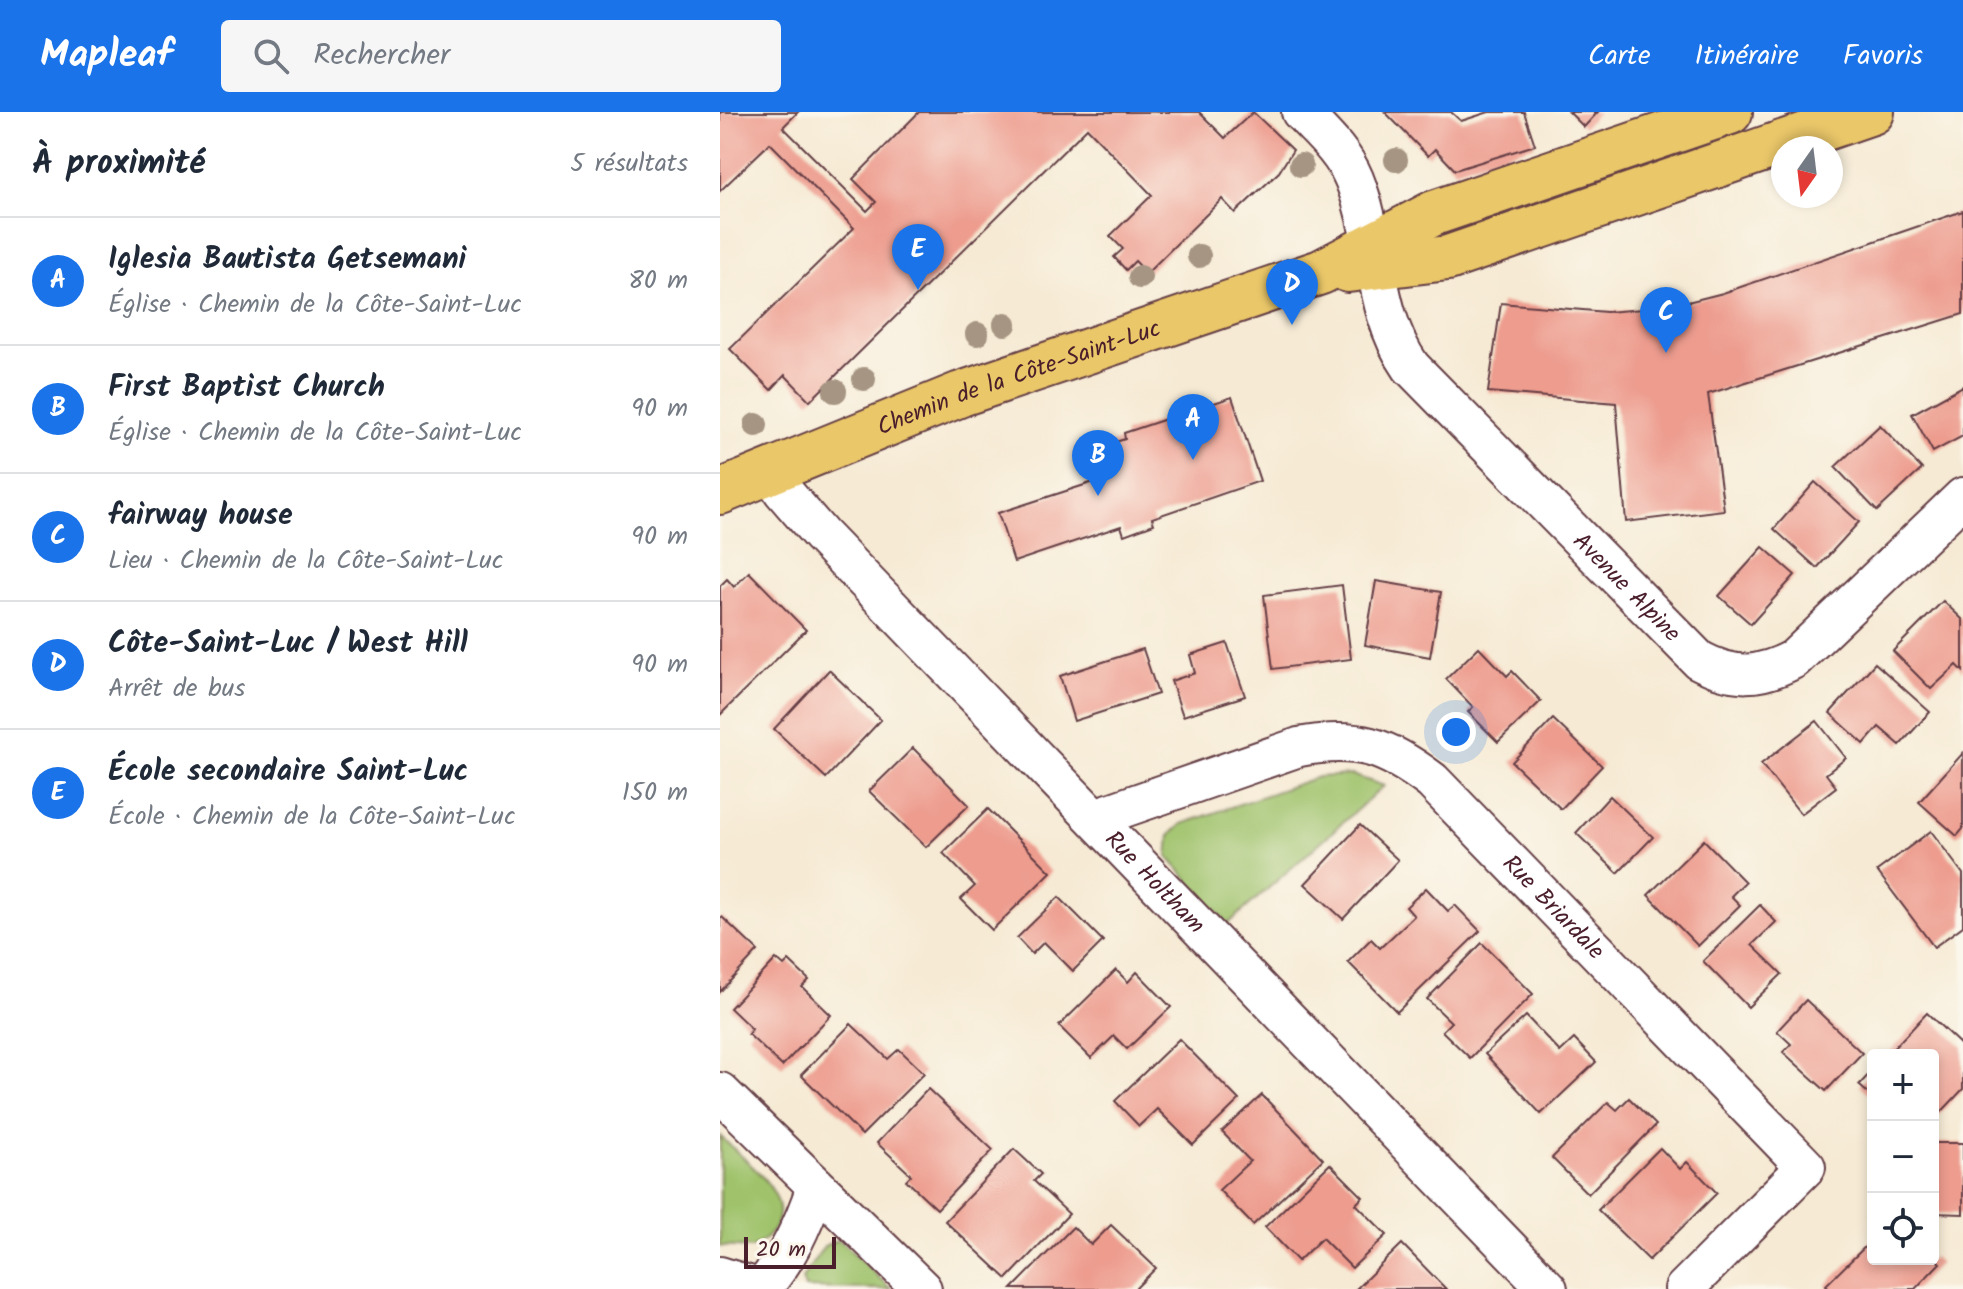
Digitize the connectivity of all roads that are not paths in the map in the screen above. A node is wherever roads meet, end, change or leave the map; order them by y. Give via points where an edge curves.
1 (1301, 112) edge
2 (1730, 112) edge
3 (1872, 112) edge
4 (1372, 257) junction
5 (771, 470) junction
6 (720, 492) edge
7 (1963, 497) edge
8 (1095, 818) junction
9 (720, 1092) edge
10 (816, 1187) junction
11 (720, 1276) edge
12 (761, 1289) edge
13 (922, 1289) edge
14 (1548, 1289) edge
15 (1684, 1289) edge

1 - 4 street, Avenue Alpine via 1335,148 1353,178
2 - 4 main road, Chemin de la Côte-Saint-Luc via 1434,213
3 - 4 main road, Chemin de la Côte-Saint-Luc via 1448,258
4 - 5 main road, Chemin de la Côte-Saint-Luc via 961,394
4 - 7 street, Avenue Alpine via 1392,334 1422,381 1674,638 1717,670 1762,674 1794,659
5 - 6 main road, Chemin de la Côte-Saint-Luc
5 - 8 street, Rue Holtham via 821,535
8 - 14 street, Rue Holtham
8 - 15 street, Rue Briardale via 1323,742 1348,740 1379,748 1432,781 1806,1167
9 - 10 street
10 - 12 street via 804,1223
10 - 13 street
11 - 12 street

